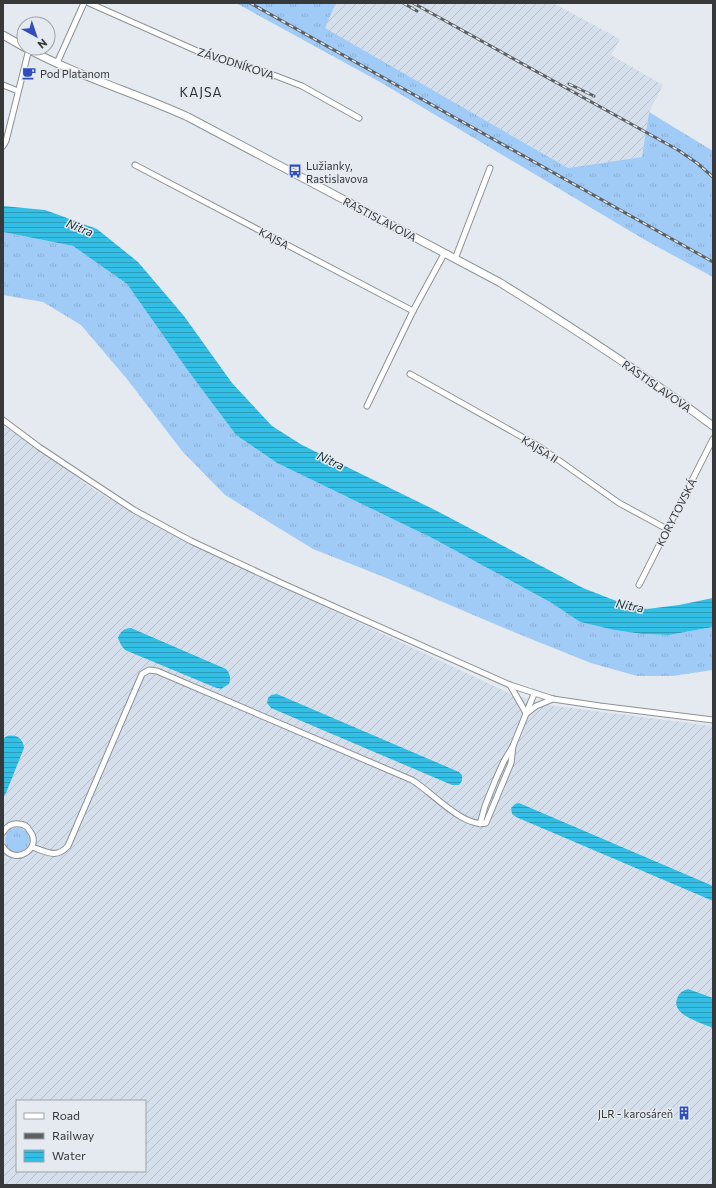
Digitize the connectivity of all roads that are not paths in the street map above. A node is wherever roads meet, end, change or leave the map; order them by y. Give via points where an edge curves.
1 (84, 3) edge
2 (89, 3) edge
3 (3, 35) edge
4 (16, 42) edge
5 (25, 56) edge
6 (43, 56) edge
7 (57, 63) junction
8 (3, 85) edge
9 (18, 91) junction
10 (359, 118) dead end
11 (3, 146) edge
12 (135, 165) dead end
13 (490, 168) dead end
14 (444, 254) junction
15 (455, 259) junction
16 (413, 311) junction
17 (410, 374) dead end
18 (367, 406) dead end
19 (3, 420) edge
20 (713, 426) edge
21 (713, 439) edge
22 (667, 529) junction
23 (639, 585) dead end
24 (510, 685) junction
25 (534, 694) junction
26 (553, 699) junction
27 (526, 713) junction
28 (713, 720) edge
29 (513, 746) junction
30 (480, 824) junction
31 (5, 826) edge
32 (3, 832) edge
33 (32, 847) junction
34 (4, 850) edge

1 - 7 street
2 - 10 street, ZÁVODNÍKOVA via 204,54 263,71 302,86
3 - 4 street, RASTISLAVOVA
5 - 9 street
6 - 7 street, RASTISLAVOVA
7 - 14 street, RASTISLAVOVA via 188,117
8 - 9 street
9 - 11 street
12 - 16 street, KAJSA
13 - 15 street
14 - 15 street, RASTISLAVOVA
14 - 16 street
15 - 20 street, RASTISLAVOVA via 549,312
16 - 18 street
17 - 22 street, KAJSA II via 540,447 619,503
19 - 24 street via 128,506 191,541
21 - 22 street, KORYTOVSKÁ
22 - 23 street, KORYTOVSKÁ
24 - 25 street
24 - 27 street
25 - 26 street
25 - 27 street
26 - 27 street
26 - 28 street
27 - 29 street
29 - 30 street via 504,761
29 - 30 street via 511,764 503,784 486,823
30 - 33 street via 455,814 412,780 157,671 149,670 142,674 68,846 63,852 55,854
31 - 32 street
31 - 33 street via 22,824 28,828 34,840
33 - 34 street via 23,855 17,856

